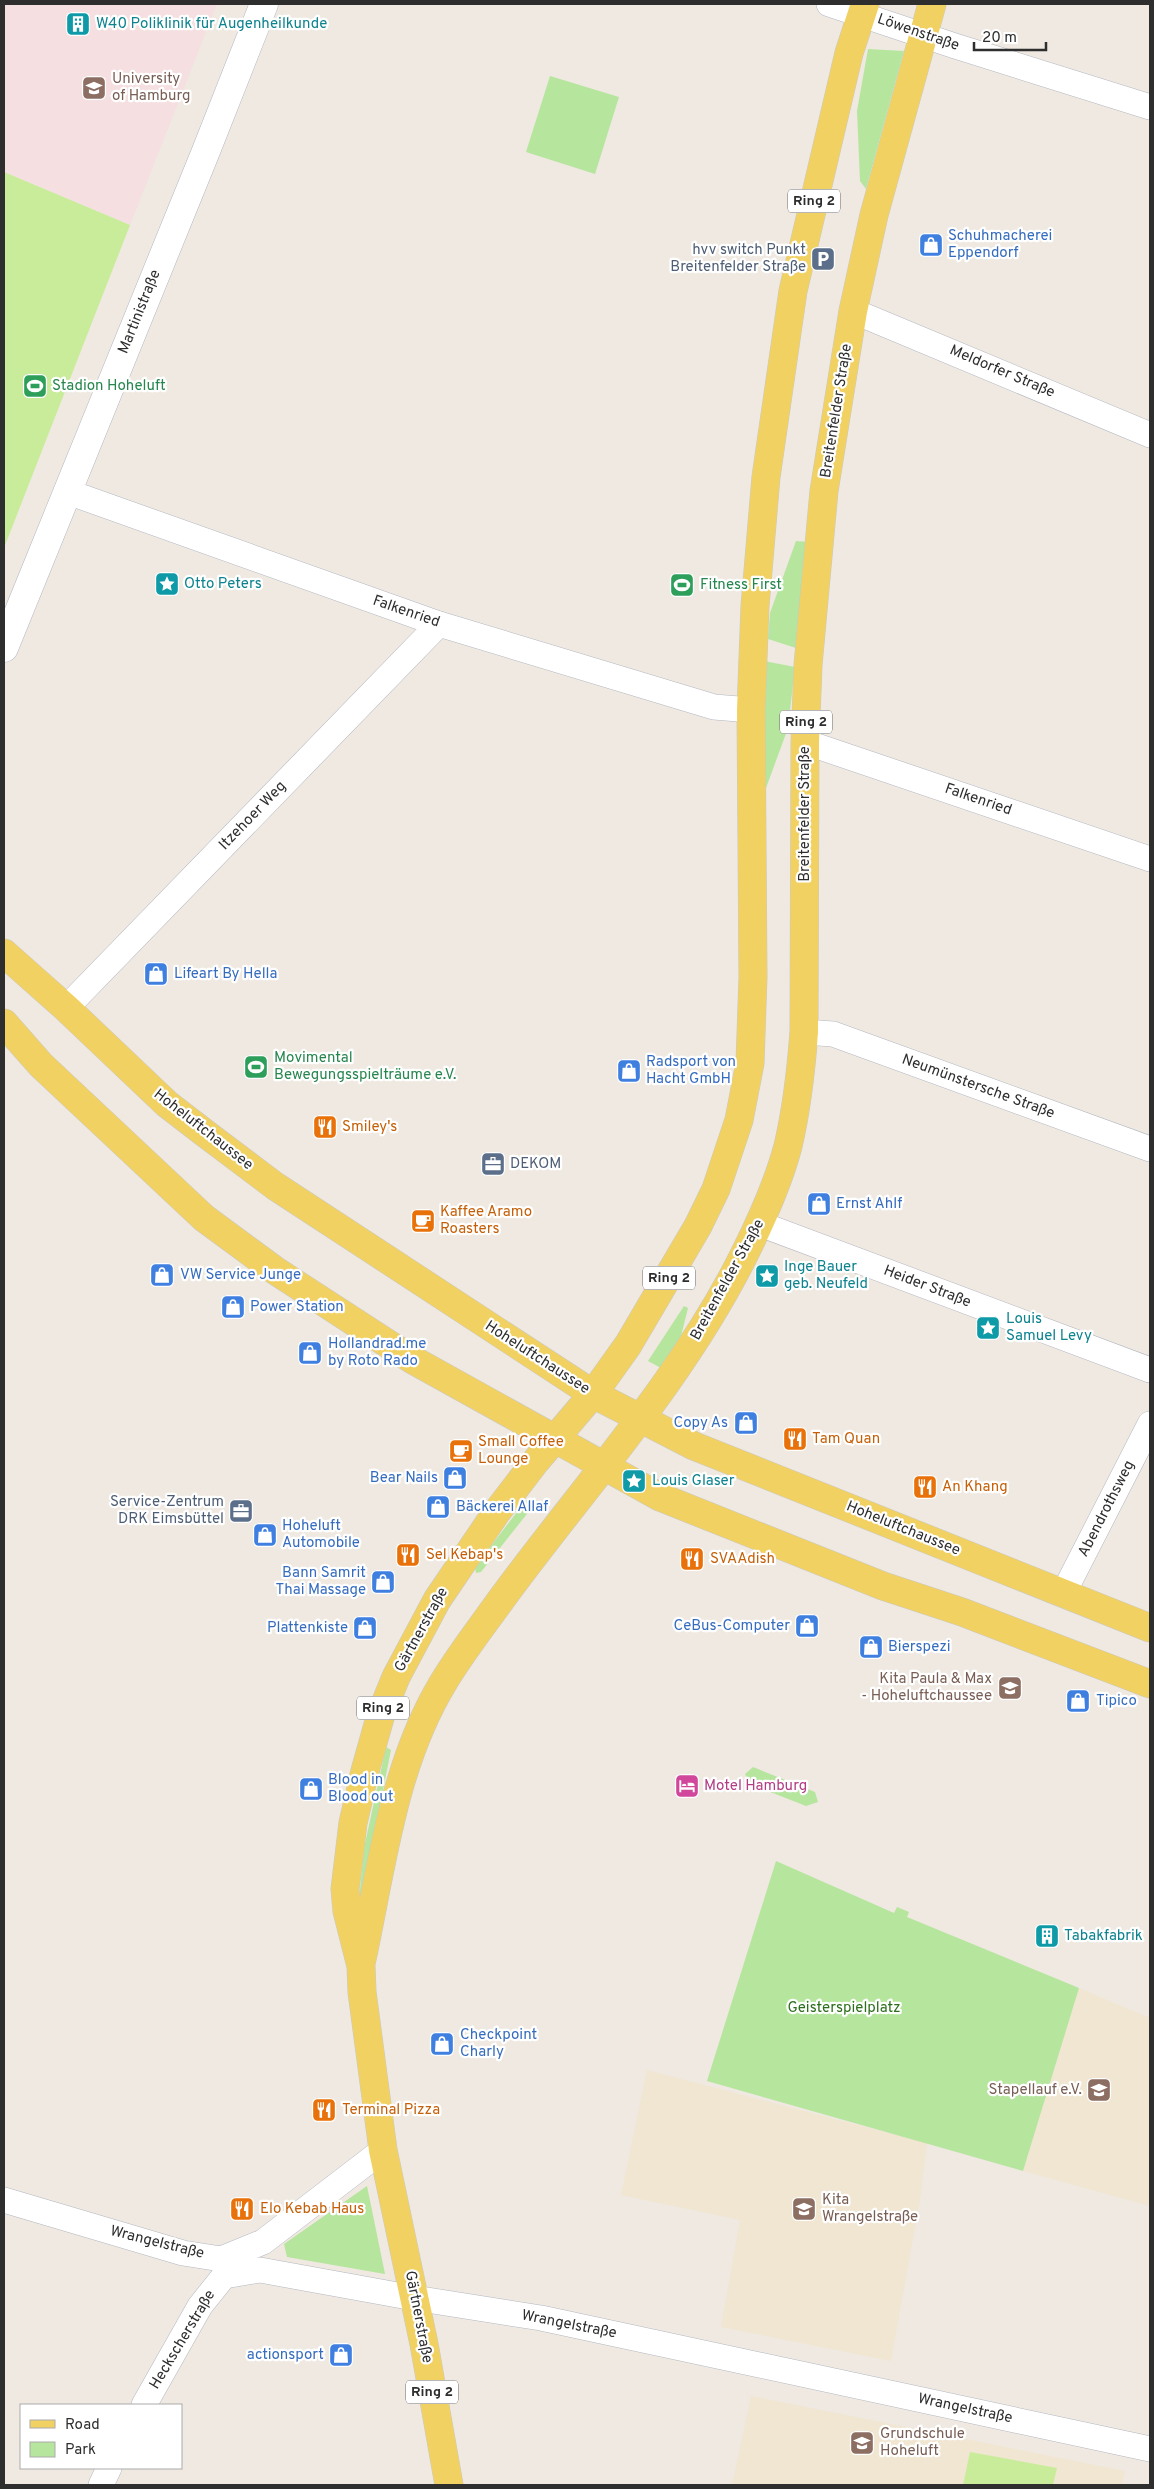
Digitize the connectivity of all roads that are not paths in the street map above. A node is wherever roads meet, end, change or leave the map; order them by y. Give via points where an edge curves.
1 (264, 4) edge
2 (829, 4) edge
3 (932, 4) edge
4 (863, 9) edge
5 (924, 36) junction
6 (1150, 106) edge
7 (853, 311) junction
8 (1150, 435) edge
9 (68, 492) junction
10 (439, 624) junction
11 (4, 648) edge
12 (751, 710) junction
13 (805, 742) junction
14 (1150, 859) edge
15 (4, 953) edge
16 (66, 1008) junction
17 (4, 1023) edge
18 (804, 1032) junction
19 (1150, 1149) edge
20 (760, 1224) junction
21 (1150, 1370) edge
22 (593, 1394) junction
23 (642, 1418) junction
24 (1150, 1424) edge
25 (555, 1439) junction
26 (604, 1466) junction
27 (1063, 1594) junction
28 (1150, 1628) edge
29 (1150, 1684) edge
30 (361, 1966) junction
31 (383, 2150) junction
32 (4, 2200) edge
33 (222, 2268) junction
34 (414, 2298) junction
35 (145, 2404) edge
36 (1150, 2449) edge
37 (109, 2469) edge
38 (101, 2485) edge
39 (449, 2485) edge

1 - 9 street, Martinistraße
2 - 4 street, Löwenstraße
3 - 5 main road, Breitenfelder Straße / Ring 2
4 - 5 street, Löwenstraße
4 - 12 main road, Ring 2 via 849,54 793,291 766,477 755,606
5 - 6 street, Löwenstraße
5 - 7 main road, Breitenfelder Straße / Ring 2 via 874,215
7 - 8 street, Meldorfer Straße
7 - 13 main road, Breitenfelder Straße / Ring 2 via 824,491 808,665
9 - 10 street, Falkenried
9 - 11 street, Martinistraße
10 - 12 street, Falkenried via 714,707
10 - 16 street, Itzehoer Weg
12 - 22 main road, Ring 2 via 753,977 750,1063 739,1120 719,1180 698,1226 628,1345
13 - 14 street, Falkenried
13 - 18 main road, Breitenfelder Straße / Ring 2
15 - 16 main road, Hoheluftchaussee
16 - 22 main road, Hoheluftchaussee via 167,1104 275,1186
17 - 25 main road via 41,1065 139,1158 204,1218 246,1250 413,1360
18 - 19 street, Neumünstersche Straße via 833,1034
18 - 20 main road, Breitenfelder Straße / Ring 2 via 800,1084 787,1148
20 - 21 street, Heider Straße
20 - 23 main road, Breitenfelder Straße / Ring 2 via 706,1323
22 - 23 main road, Hoheluftchaussee
22 - 25 main road, Gärtnerstraße / Ring 2
23 - 26 main road, Gärtnerstraße / Ring 2
23 - 27 main road, Hoheluftchaussee via 694,1446
24 - 27 street, Abendrothsweg
25 - 26 main road
25 - 30 main road, Gärtnerstraße / Ring 2 via 518,1484 436,1600 411,1645 381,1714 353,1823 345,1889 347,1911
26 - 29 main road via 660,1497 883,1586 962,1612
26 - 30 main road, Gärtnerstraße / Ring 2 via 466,1649 442,1684 423,1721 400,1780
27 - 28 main road, Hoheluftchaussee
30 - 31 main road, Gärtnerstraße / Ring 2
31 - 33 street via 263,2242
31 - 34 main road, Gärtnerstraße / Ring 2
32 - 33 street, Wrangelstraße via 183,2253
33 - 34 street, Wrangelstraße via 260,2270
33 - 35 street, Heckscherstraße
34 - 36 street, Wrangelstraße via 540,2318
34 - 39 main road, Gärtnerstraße / Ring 2
37 - 38 street

